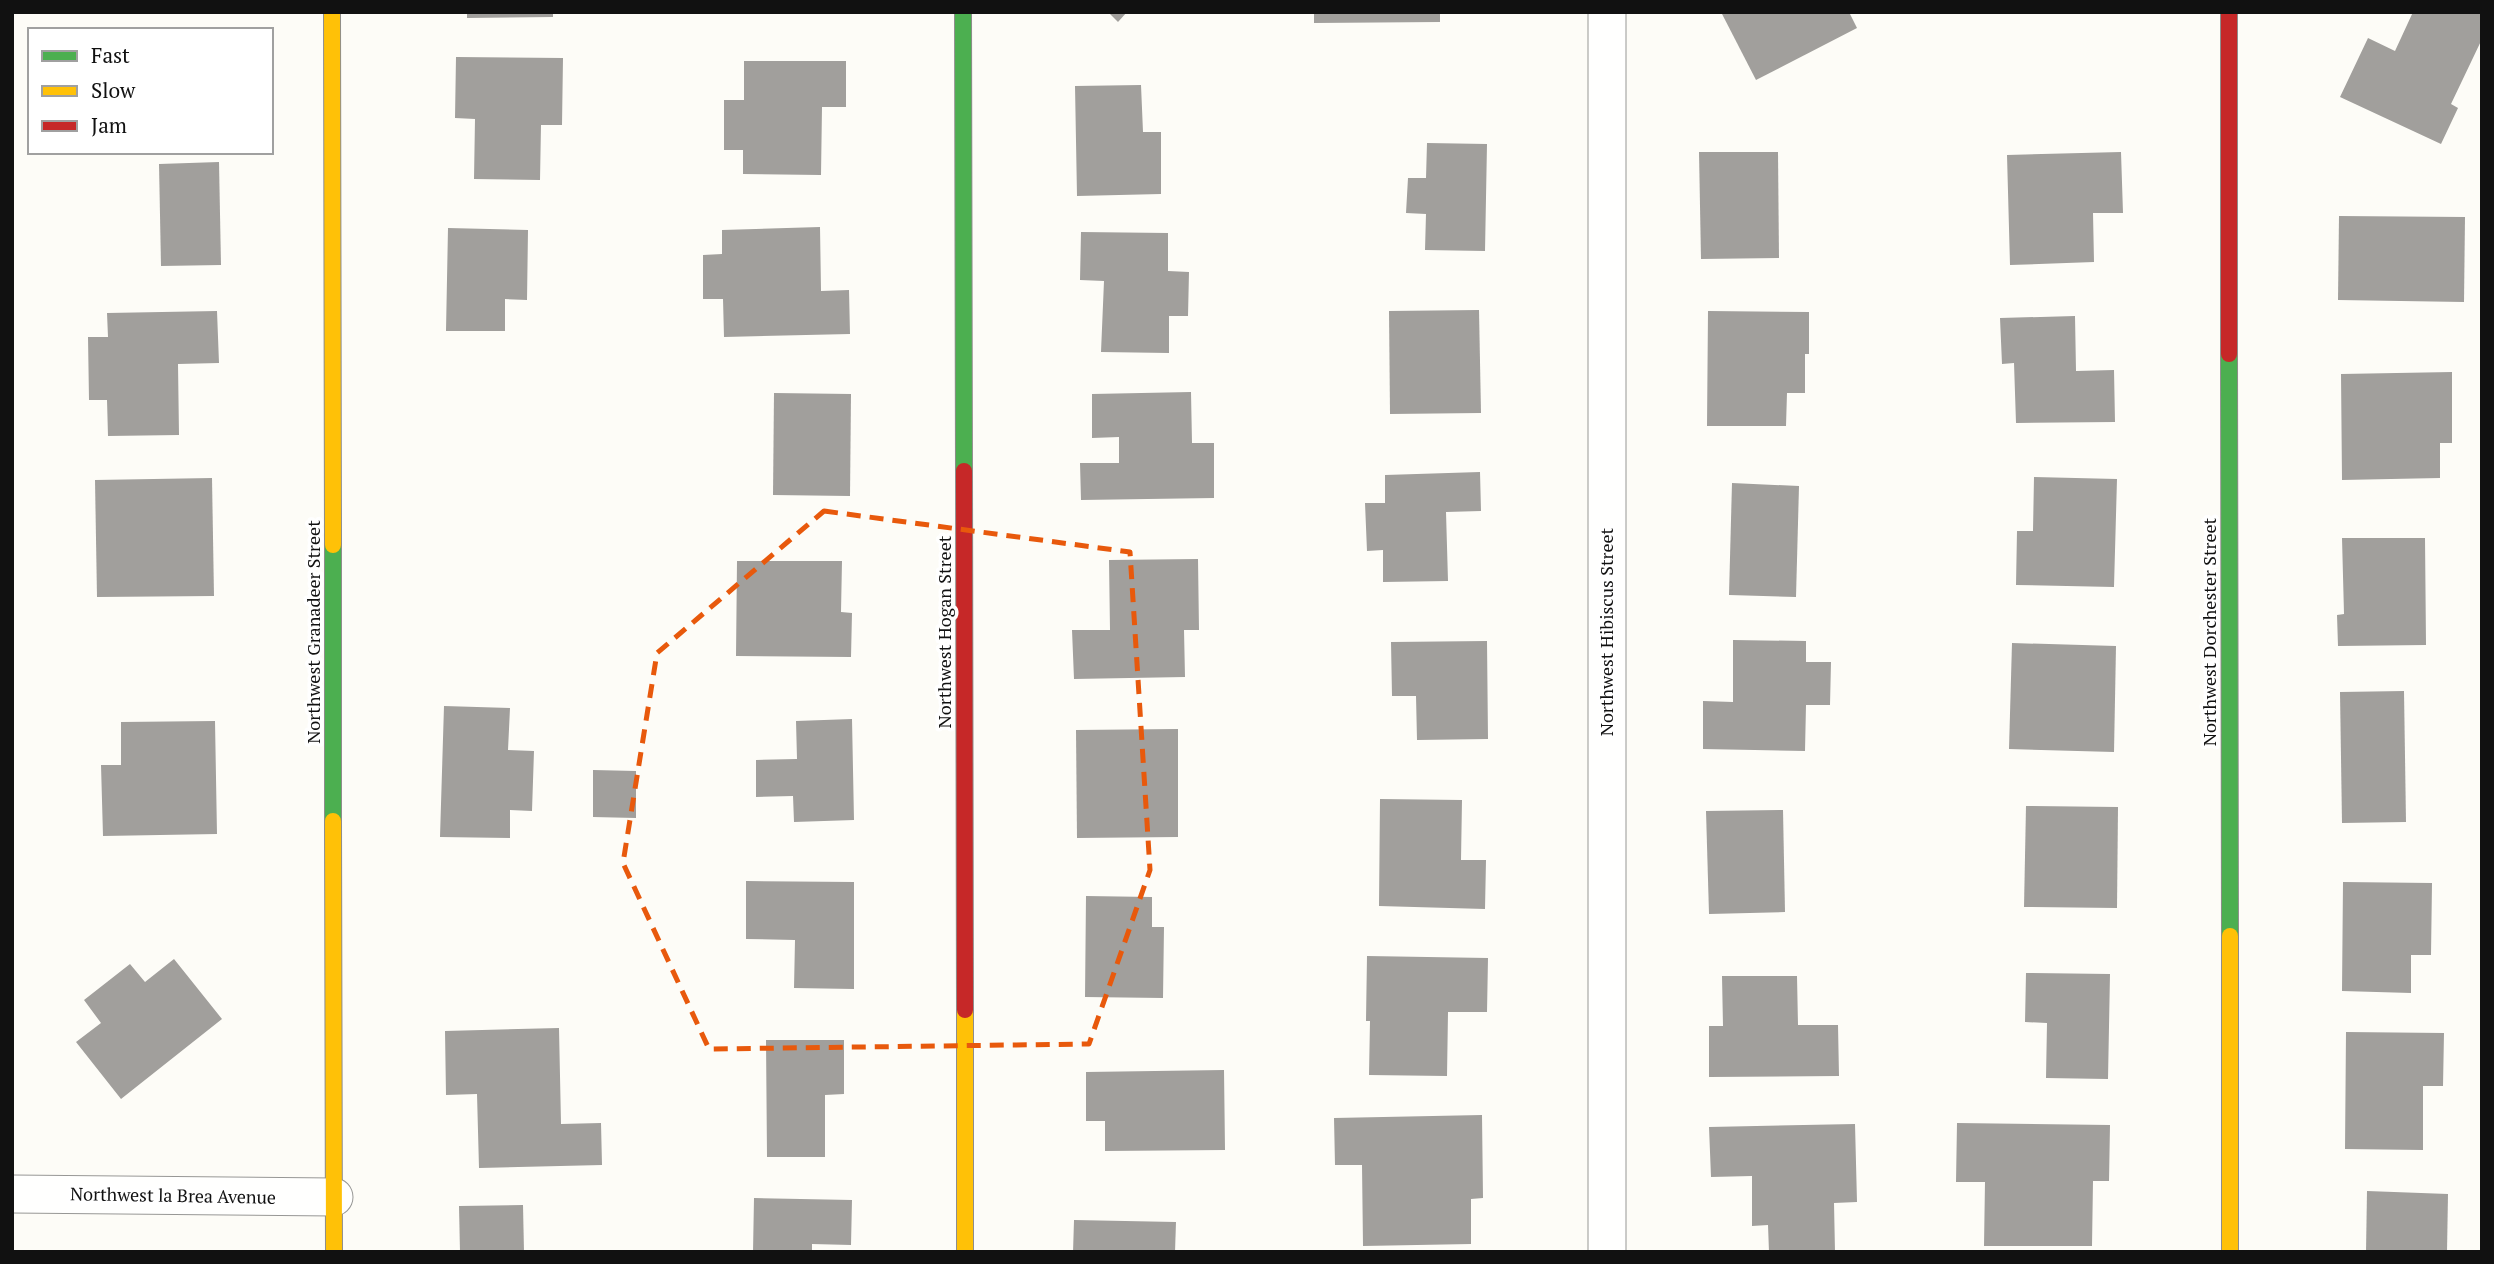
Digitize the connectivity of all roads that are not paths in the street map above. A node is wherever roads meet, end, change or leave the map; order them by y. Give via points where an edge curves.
1 (332, 12) edge
2 (963, 12) edge
3 (1607, 12) edge
4 (2229, 12) edge
5 (12, 1194) edge
6 (334, 1197) junction
7 (334, 1252) edge
8 (965, 1252) edge
9 (1607, 1252) edge
10 (2230, 1252) edge

1 - 6 street, Northwest Granadeer Street
2 - 8 street, Northwest Hogan Street
3 - 9 street, Northwest Hibiscus Street
4 - 10 street, Northwest Dorchester Street
5 - 6 street, Northwest la Brea Avenue
6 - 7 street, Northwest Granadeer Street

